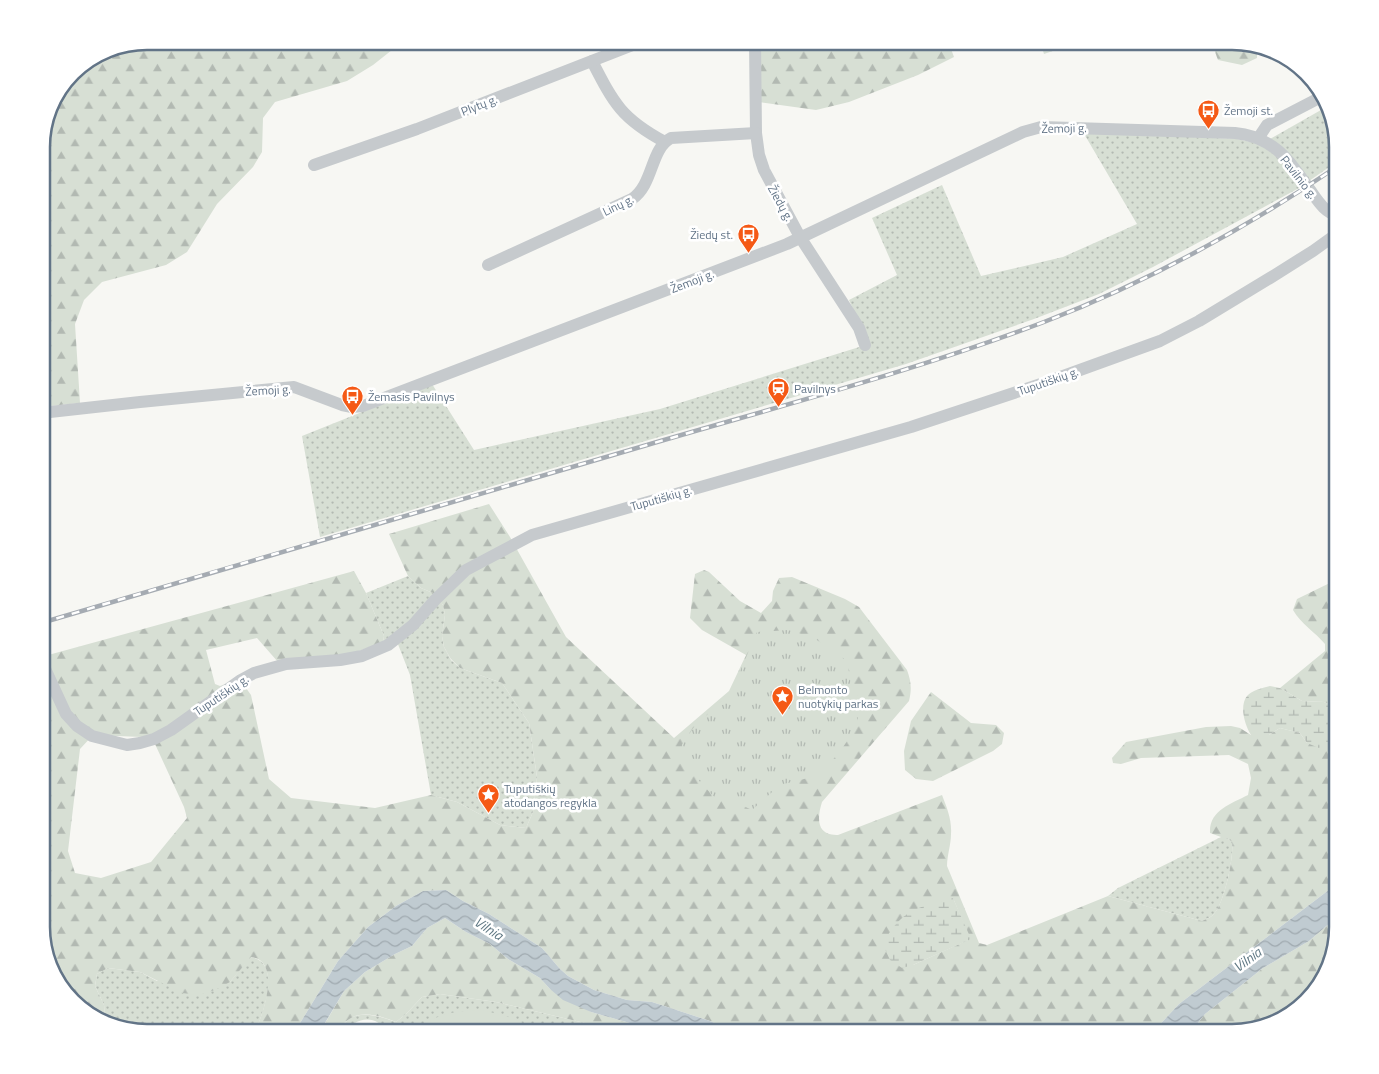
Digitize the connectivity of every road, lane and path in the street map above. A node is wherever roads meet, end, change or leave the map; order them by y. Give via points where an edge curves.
1 (620, 50) edge
2 (755, 50) edge
3 (592, 61) junction
4 (1317, 99) edge
5 (756, 132) junction
6 (1259, 137) junction
7 (665, 142) junction
8 (314, 165) dead end
9 (1329, 212) edge
10 (800, 237) junction
11 (1329, 239) edge
12 (488, 265) dead end
13 (865, 346) dead end
14 (50, 413) edge
15 (50, 678) edge

1 - 3 street, Plytų g.
2 - 5 street, Žiedų g.
3 - 7 street via 610,97 622,111 645,131
3 - 8 street, Plytų g.
4 - 6 street via 1267,126
5 - 7 street via 680,137
5 - 10 street, Žiedų g. via 764,170
6 - 9 street, Pavilnio g. via 1285,156 1324,210
6 - 10 street, Žemoji g. via 1235,133 1041,127 1023,132
7 - 12 street, Linų g. via 639,195
10 - 13 street, Žiedų g. via 859,328
10 - 14 street, Žemoji g. via 363,406 342,405 294,388
11 - 15 street, Tuputiškių g. via 1160,341 911,427 532,535 466,570 413,625 382,648 362,656 286,664 254,673 154,739 127,745 92,736 66,714

